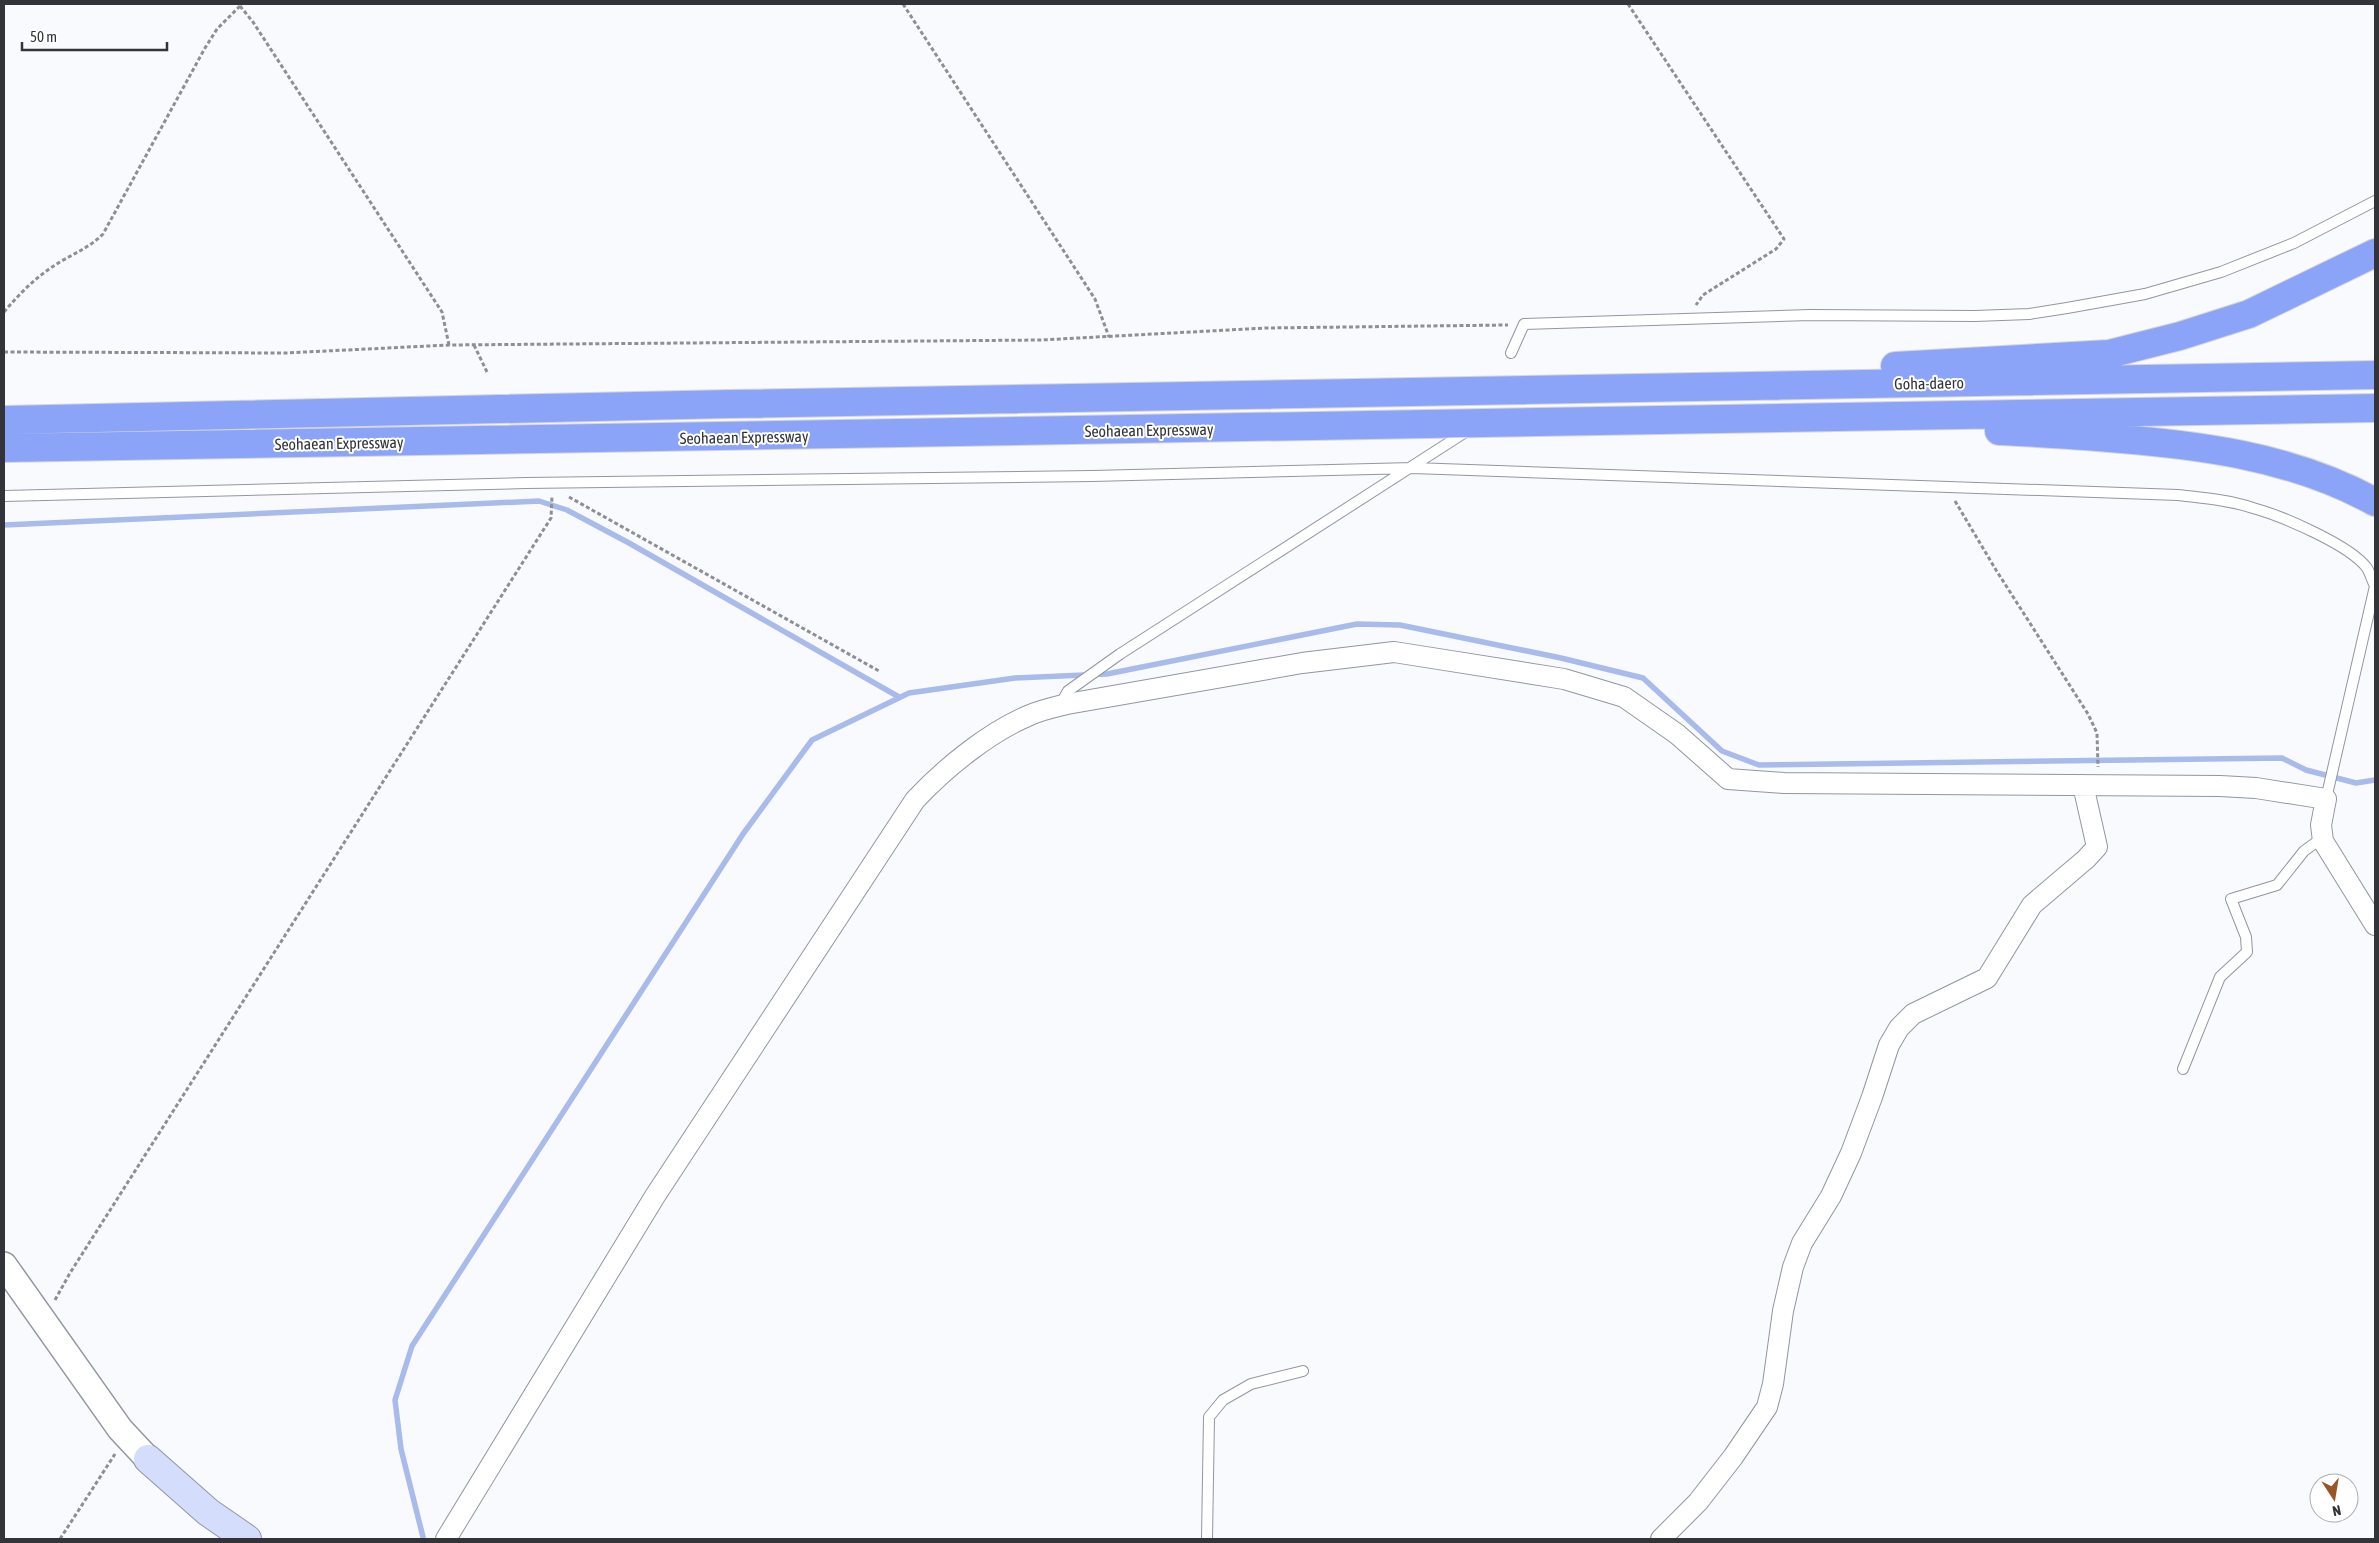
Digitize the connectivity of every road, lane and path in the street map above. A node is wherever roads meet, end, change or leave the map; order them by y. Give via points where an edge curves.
1 (903, 4) edge
2 (1628, 4) edge
3 (241, 5) edge
4 (2375, 202) edge
5 (2375, 253) edge
6 (4, 312) edge
7 (1688, 320) junction
8 (1524, 324) junction
9 (1110, 337) junction
10 (474, 345) junction
11 (449, 346) junction
12 (4, 352) edge
13 (1511, 353) dead end
14 (487, 372) dead end
15 (2375, 375) edge
16 (1482, 392) junction
17 (2375, 408) edge
18 (4, 420) edge
19 (1476, 427) junction
20 (4, 448) edge
21 (1413, 468) junction
22 (548, 483) junction
23 (1949, 486) junction
24 (4, 496) edge
25 (2375, 502) edge
26 (879, 672) dead end
27 (1060, 706) junction
28 (2091, 779) junction
29 (2327, 794) junction
30 (2322, 838) junction
31 (2375, 925) edge
32 (2183, 1069) dead end
33 (4, 1265) edge
34 (39, 1314) junction
35 (1303, 1371) dead end
36 (128, 1437) junction
37 (148, 1459) joint
38 (448, 1537) edge
39 (60, 1539) edge
40 (247, 1539) edge
41 (1207, 1539) edge
42 (1661, 1539) edge

1 - 9 path via 1095,299
2 - 7 path via 1784,239 1776,249 1703,294
3 - 6 path via 217,29 205,48 103,234 84,250 33,281
3 - 11 path via 442,312
4 - 7 lane via 2265,256 2183,284 2093,304 2029,314 1810,315
5 - 16 highway via 2249,314 2108,354
7 - 8 lane
8 - 9 path via 1266,328
8 - 13 lane
9 - 10 path via 919,342
10 - 11 path
10 - 14 path
11 - 12 path via 284,352
15 - 16 highway, Goha-daero
16 - 18 highway, Seohaean Expressway
17 - 19 highway, Goha-daero
19 - 20 highway, Seohaean Expressway
19 - 21 lane
19 - 25 highway via 2012,431 2172,442 2261,458 2349,488
21 - 22 lane
21 - 23 lane
21 - 27 lane via 1120,654 1068,691
22 - 24 lane
22 - 26 path via 627,531
22 - 34 path via 552,496 551,518 53,1304
23 - 28 path via 1957,506 1996,570 2088,714 2099,746
23 - 29 lane via 2223,500 2254,508 2330,540 2351,554 2367,568 2375,586
27 - 28 street via 1302,663 1394,652 1564,679 1624,697 1677,734 1728,779 1784,783
27 - 38 street via 1030,715 998,732 957,761 915,800 655,1196
28 - 29 street
28 - 42 street via 2096,846 2086,859 2032,905 1987,978 1913,1014 1889,1044 1851,1154 1831,1196 1802,1243 1793,1267 1767,1407 1734,1457 1698,1502
29 - 30 street via 2320,825
30 - 31 street
30 - 32 lane via 2304,851 2277,885 2231,899 2246,936 2247,952 2220,977
33 - 34 street
34 - 36 street via 70,1362
35 - 41 lane via 1270,1378 1239,1390 1223,1400 1209,1417
36 - 37 street
36 - 39 path
37 - 40 main road via 208,1512

